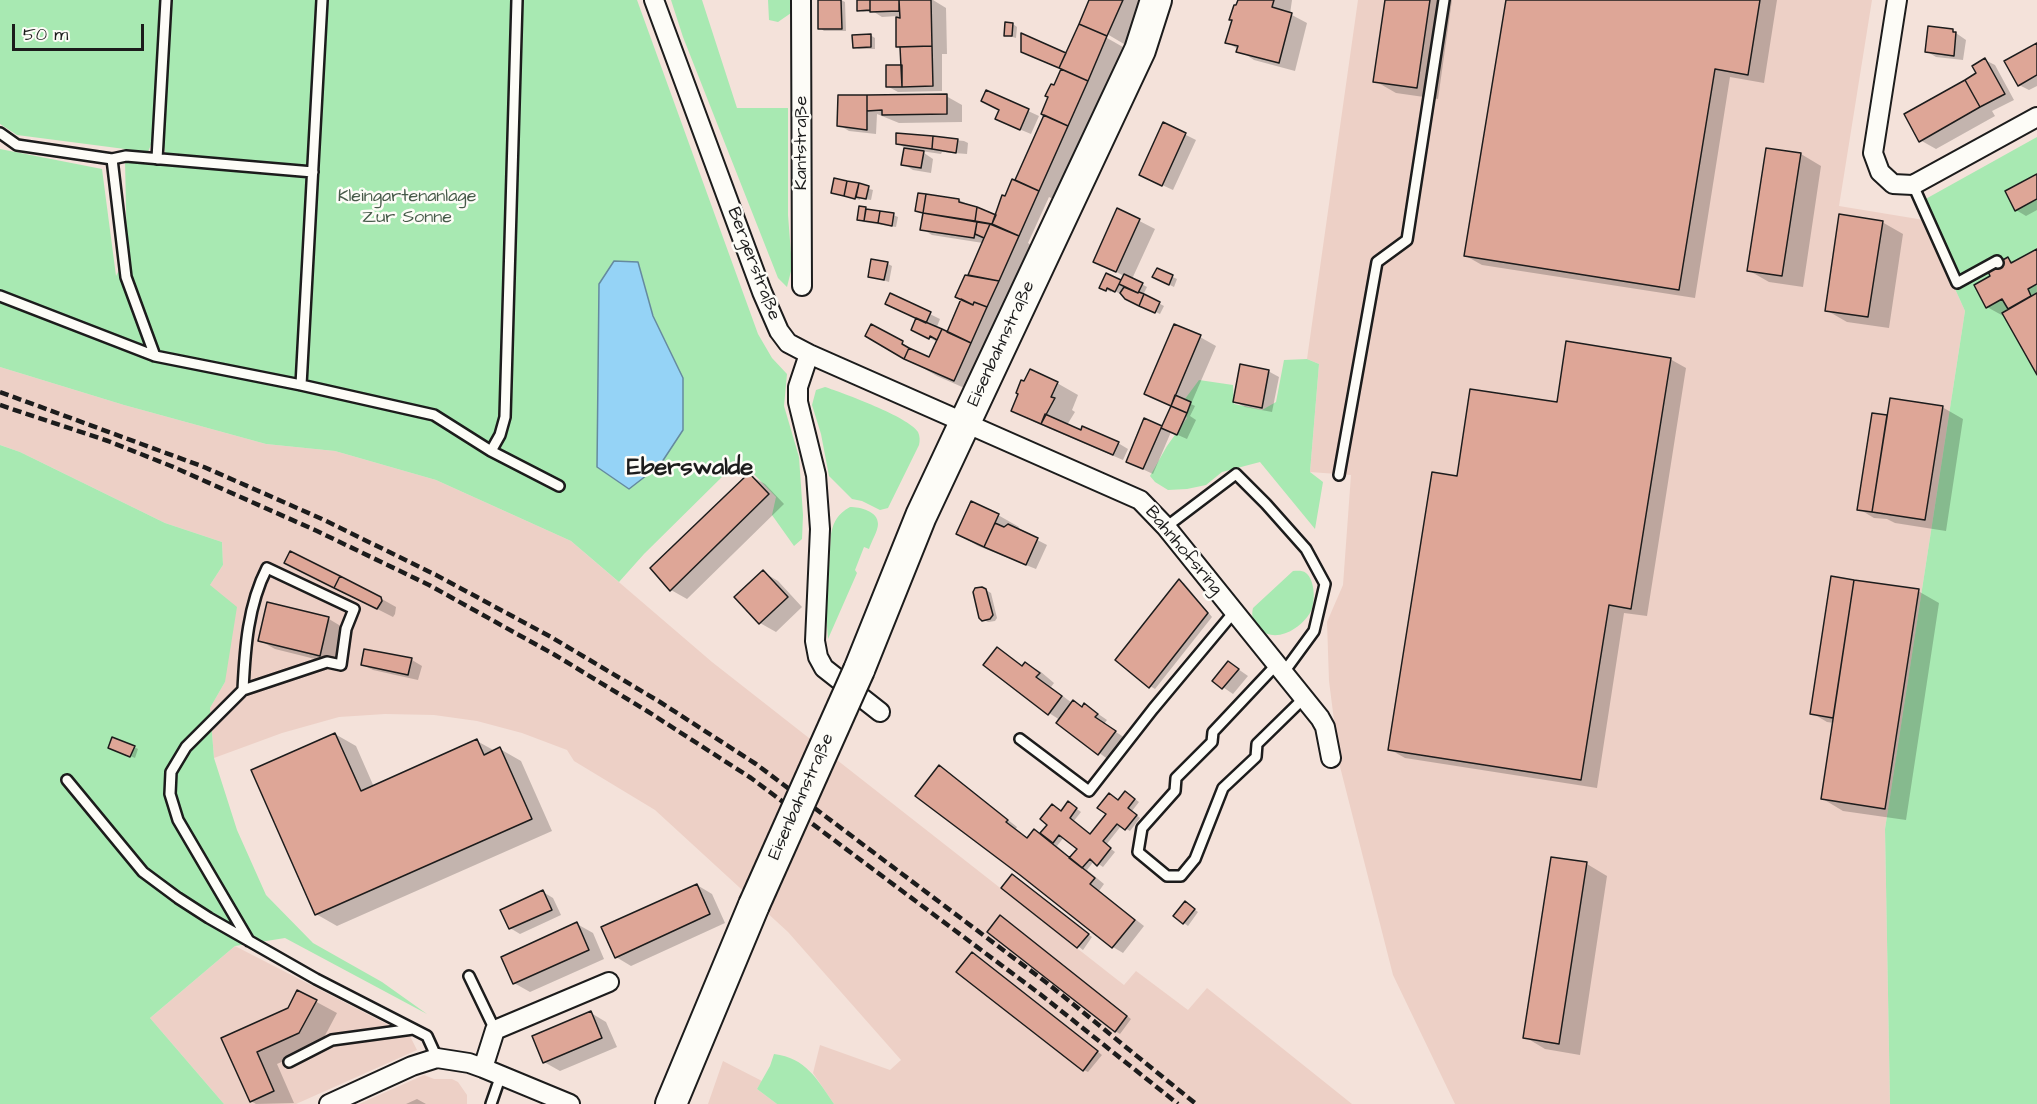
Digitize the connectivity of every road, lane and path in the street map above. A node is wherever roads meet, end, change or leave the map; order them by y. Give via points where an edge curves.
1 (166, 0) edge
2 (322, 0) edge
3 (517, 0) edge
4 (654, 0) edge
5 (801, 0) edge
6 (1156, 0) edge
7 (1444, 0) edge
8 (1897, 0) edge
9 (2037, 117) edge
10 (0, 133) edge
11 (112, 159) junction
12 (157, 159) junction
13 (313, 172) junction
14 (1912, 185) junction
15 (1998, 263) dead end
16 (802, 286) dead end
17 (0, 296) edge
18 (809, 354) junction
19 (154, 356) junction
20 (301, 385) junction
21 (965, 423) junction
22 (491, 451) junction
23 (1339, 475) dead end
24 (559, 486) dead end
25 (1166, 527) junction
26 (1234, 612) junction
27 (1281, 668) junction
28 (243, 690) junction
29 (1305, 698) junction
30 (880, 712) dead end
31 (1020, 740) dead end
32 (1331, 758) dead end
33 (67, 780) dead end
34 (249, 941) junction
35 (469, 976) dead end
36 (609, 982) dead end
37 (413, 1029) junction
38 (495, 1029) junction
39 (437, 1058) junction
40 (289, 1062) dead end
41 (483, 1068) junction
42 (501, 1075) junction
43 (329, 1104) edge
44 (491, 1104) edge
45 (570, 1104) edge
46 (671, 1104) edge

1 - 12 lane
2 - 13 lane
3 - 22 lane via 505,417
4 - 18 street, Bergerstraße via 779,331 788,343
5 - 16 street, Kantstraße
6 - 21 main road, Eisenbahnstraße via 1140,50
7 - 23 lane via 1407,240 1377,262
8 - 14 street via 1873,153 1880,172 1893,184
9 - 14 street
10 - 11 lane via 17,145
11 - 12 lane
11 - 19 lane via 126,277
12 - 13 lane
13 - 20 lane
14 - 15 lane via 1957,283
17 - 19 lane
18 - 21 street, Bergerstraße
18 - 30 street via 798,387 798,402 816,475 820,529 815,641 818,657 824,668
19 - 20 lane
20 - 22 lane via 434,415
21 - 25 street, Bahnhofsring via 1140,500
21 - 46 main road, Eisenbahnstraße, bridge via 914,532 859,670
22 - 24 lane
25 - 26 street, Bahnhofsring
25 - 27 lane via 1236,474 1306,549 1325,584 1314,632
26 - 27 street, Bahnhofsring
26 - 31 lane via 1089,792
27 - 29 street, Bahnhofsring
27 - 29 lane via 1213,732 1212,742 1176,778 1175,791 1142,828 1138,852 1167,876 1181,876 1195,860 1223,788 1256,757 1257,744
28 - 28 lane via 245,644 267,568 354,609 346,629 341,664 327,662
28 - 34 lane via 186,747 171,772 170,794 178,820
29 - 32 street, Bahnhofsring via 1325,727
33 - 34 lane via 143,872
34 - 37 lane
35 - 38 lane
36 - 38 street
37 - 39 lane via 427,1036
37 - 40 lane via 332,1040
38 - 41 street
39 - 41 street
39 - 43 street
41 - 42 street
42 - 44 lane
42 - 45 street

